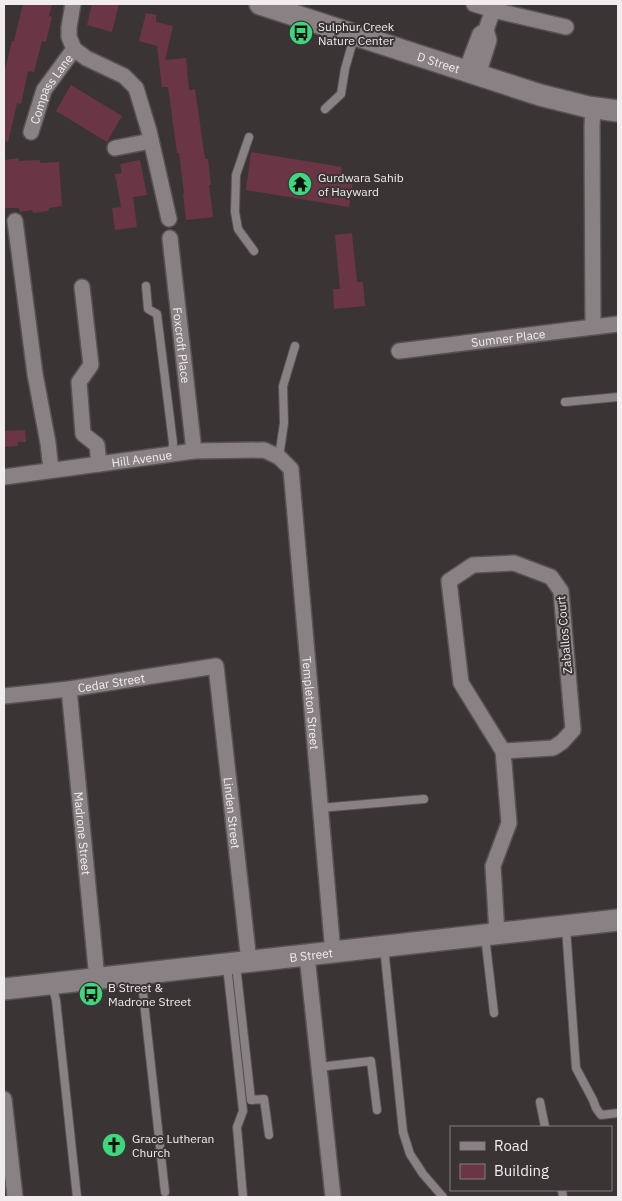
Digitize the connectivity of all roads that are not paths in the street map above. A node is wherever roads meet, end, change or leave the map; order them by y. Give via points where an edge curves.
1 (73, 4) edge
2 (260, 4) edge
3 (474, 4) edge
4 (494, 7) edge
5 (566, 27) dead end
6 (355, 35) junction
7 (74, 49) junction
8 (472, 73) junction
9 (593, 108) junction
10 (326, 109) dead end
11 (618, 111) edge
12 (31, 132) dead end
13 (249, 138) dead end
14 (151, 140) junction
15 (114, 148) dead end
16 (169, 219) dead end
17 (14, 221) dead end
18 (170, 238) dead end
19 (254, 251) dead end
20 (146, 286) dead end
21 (82, 287) dead end
22 (618, 324) edge
23 (592, 326) junction
24 (294, 346) dead end
25 (398, 351) dead end
26 (618, 397) edge
27 (565, 402) dead end
28 (194, 452) junction
29 (172, 454) junction
30 (280, 457) junction
31 (99, 464) junction
32 (51, 470) junction
33 (4, 477) edge
34 (216, 666) joint
35 (69, 689) junction
36 (4, 696) edge
37 (503, 751) junction
38 (424, 799) dead end
39 (320, 808) junction
40 (618, 920) edge
41 (566, 926) junction
42 (491, 935) junction
43 (384, 947) junction
44 (332, 953) junction
45 (307, 956) junction
46 (237, 963) junction
47 (141, 974) junction
48 (97, 979) junction
49 (52, 984) junction
50 (4, 989) edge
51 (494, 1013) dead end
52 (319, 1068) junction
53 (4, 1099) edge
54 (540, 1102) dead end
55 (377, 1110) dead end
56 (618, 1113) edge
57 (545, 1126) edge
58 (269, 1135) dead end
59 (165, 1192) dead end
60 (15, 1197) edge
61 (77, 1197) edge
62 (243, 1197) edge
63 (333, 1197) edge
64 (443, 1197) edge

1 - 7 street via 69,37
2 - 6 street, D Street
3 - 4 street
4 - 5 street
4 - 8 street via 486,30 489,40
6 - 8 street, D Street
6 - 10 lane via 341,94
7 - 12 street, Compass Lane via 44,90
7 - 14 street via 124,76 136,88
8 - 9 street, D Street
9 - 11 street, D Street
9 - 23 street
13 - 19 lane via 236,175 236,212 238,229
14 - 15 street
14 - 16 street
17 - 32 street
18 - 28 street, Foxcroft Place
20 - 29 lane via 148,309 157,314
21 - 31 street via 91,365 79,382 83,434 97,445
22 - 23 street, Sumner Place
23 - 25 street, Sumner Place
24 - 30 lane via 283,386 284,423
26 - 27 lane
28 - 29 street, Hill Avenue
28 - 30 street, Hill Avenue via 264,450
29 - 31 street, Hill Avenue
30 - 39 street, Templeton Street via 291,469
31 - 32 street, Hill Avenue
32 - 33 street, Hill Avenue
34 - 35 street, Cedar Street
34 - 46 street, Linden Street
35 - 36 street, Cedar Street
35 - 48 street, Madrone Street
37 - 37 street, Zaballos Court via 461,683 449,580 473,565 514,563 551,577 561,591 573,730 554,748
37 - 42 street, Zaballos Court via 509,823 493,866
38 - 39 lane
39 - 44 street, Templeton Street
40 - 41 street, B Street
41 - 42 street, B Street
41 - 56 lane via 576,1068 601,1115
42 - 43 street, B Street
42 - 51 lane
43 - 44 street, B Street
43 - 64 lane via 403,1132 410,1154
44 - 45 street, B Street
45 - 46 street, B Street
45 - 52 street
46 - 47 street, B Street
46 - 58 lane via 251,1100 264,1099
46 - 62 lane via 243,1111 236,1127
47 - 48 street, B Street
47 - 59 lane
48 - 49 street, B Street
49 - 50 street, B Street
49 - 61 lane
52 - 55 lane via 371,1061
52 - 63 street
53 - 60 street
54 - 57 lane

